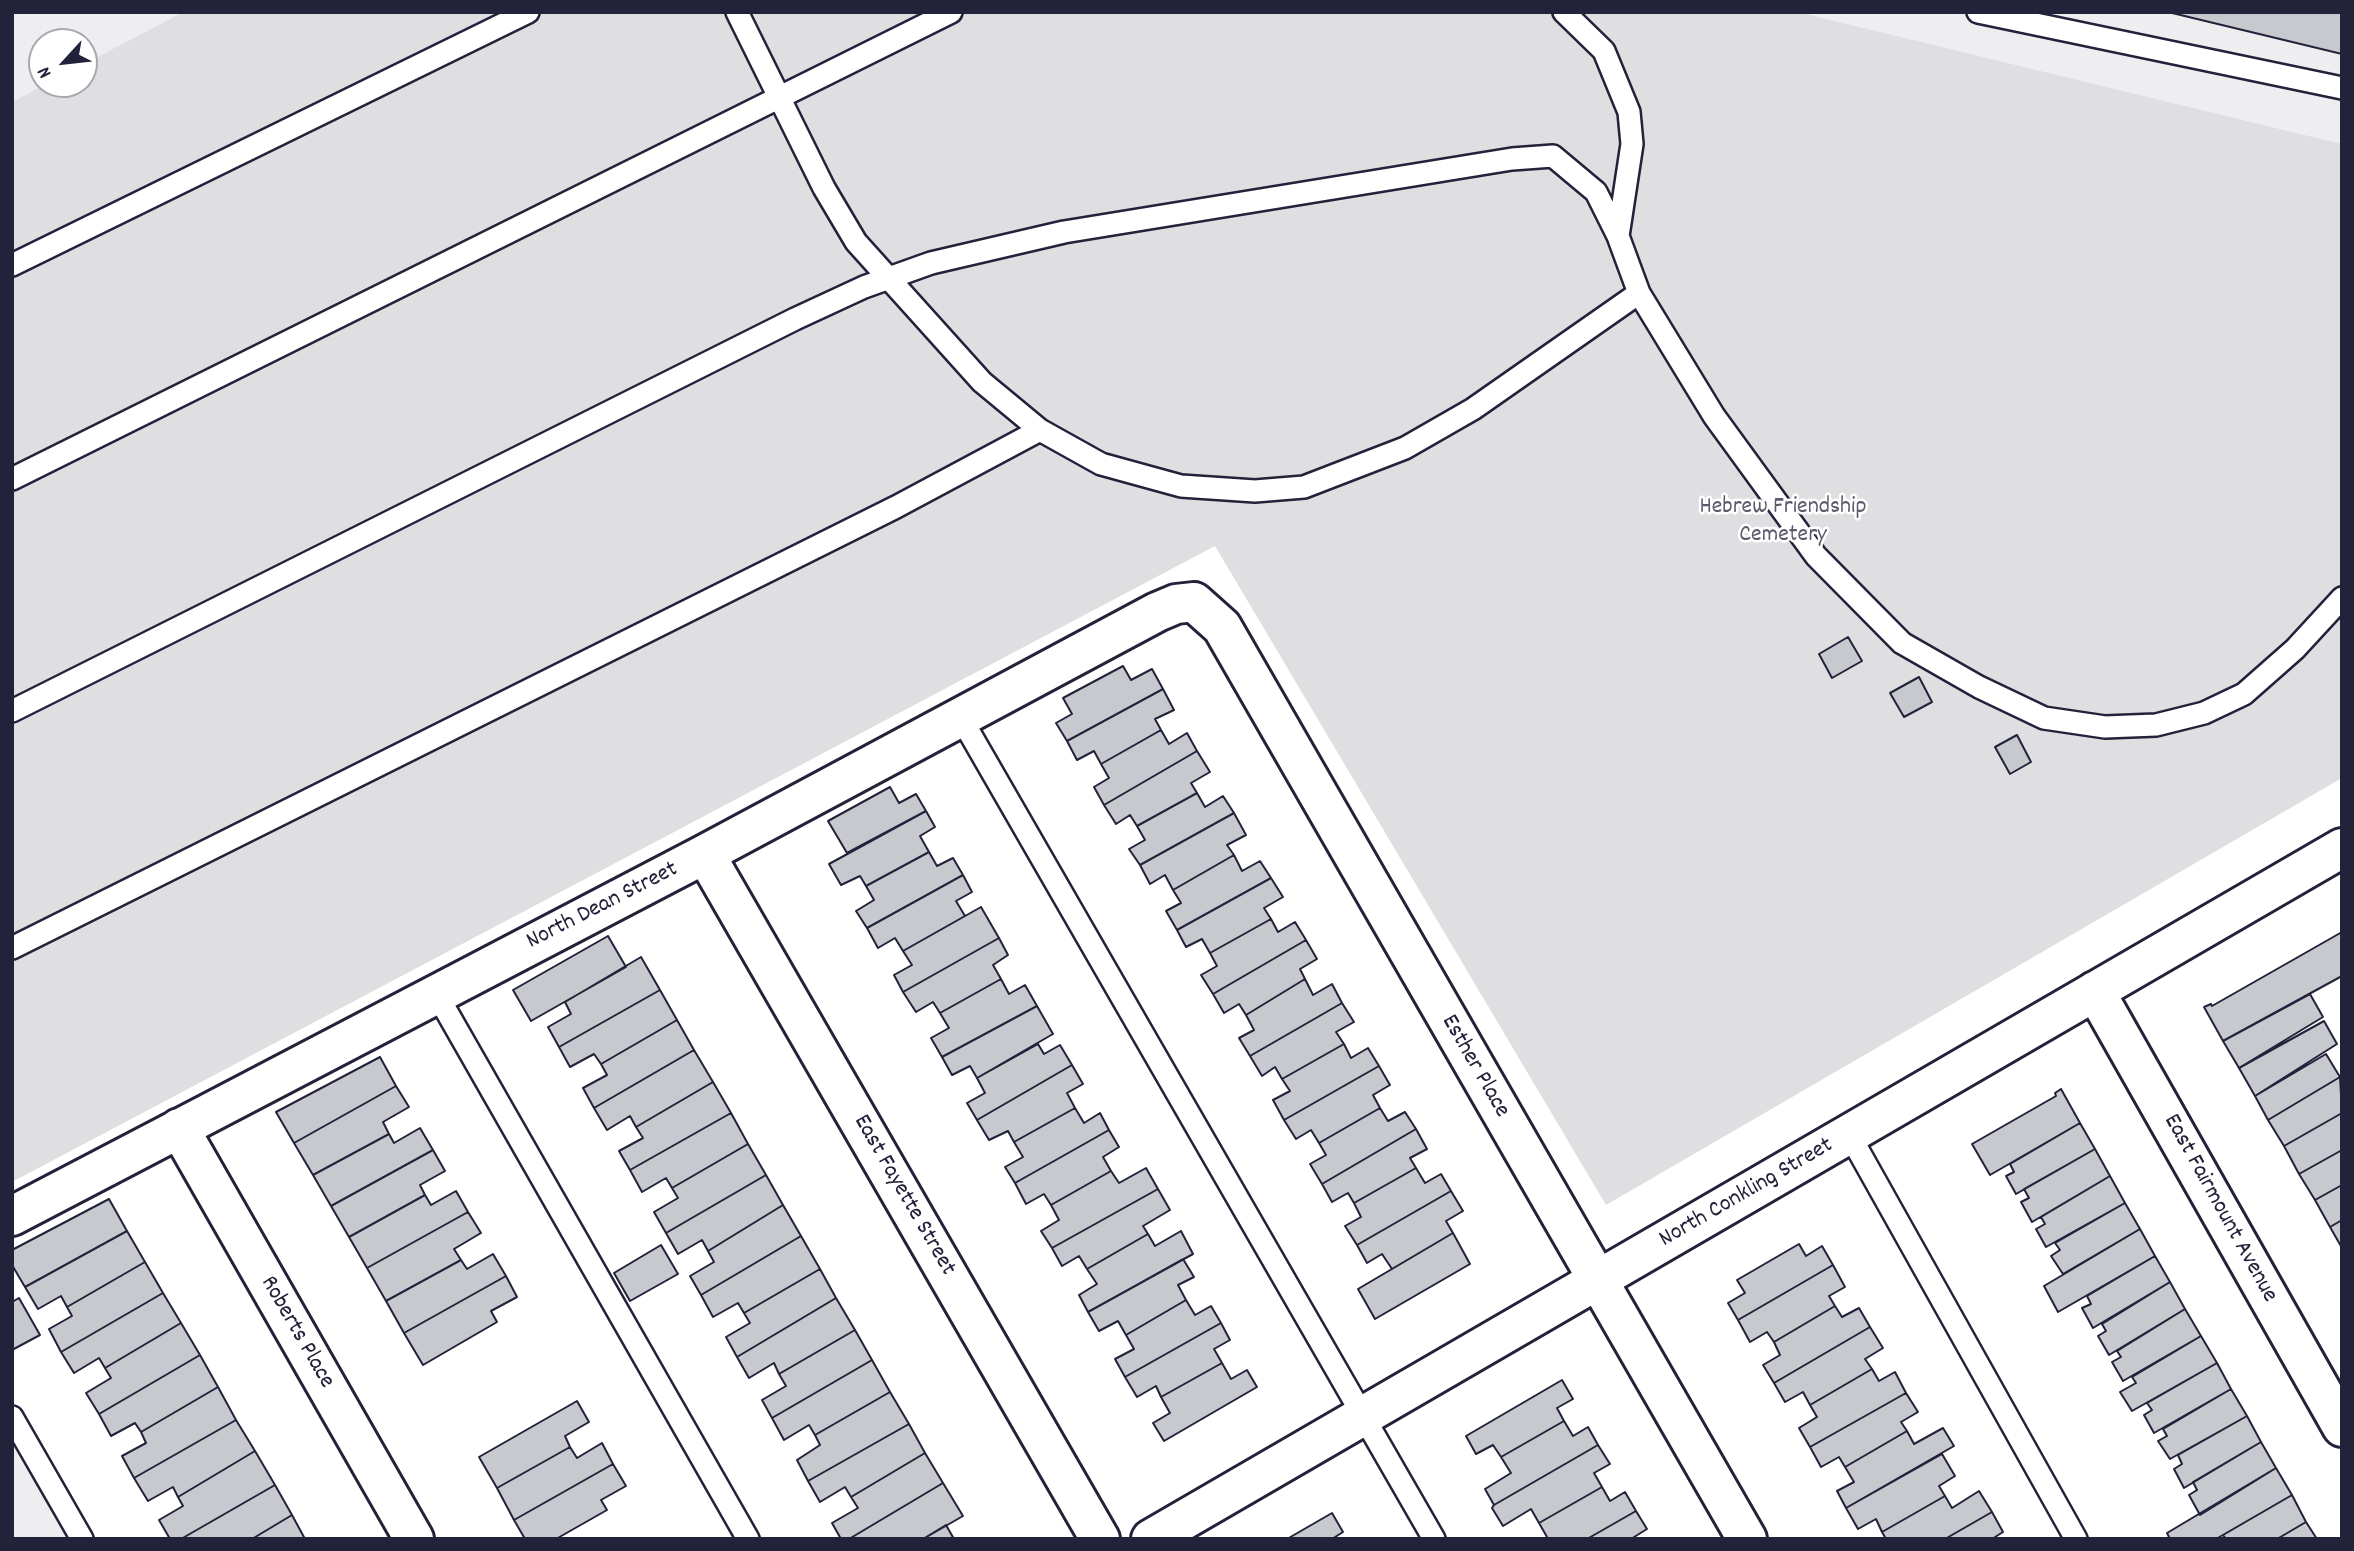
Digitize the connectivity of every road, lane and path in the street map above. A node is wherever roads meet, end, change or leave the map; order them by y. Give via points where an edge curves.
1 (528, 12) edge
2 (737, 12) edge
3 (951, 12) edge
4 (1564, 12) edge
5 (1978, 12) edge
6 (2342, 88) edge
7 (778, 96) junction
8 (1618, 236) junction
9 (12, 264) edge
10 (890, 278) junction
11 (1639, 293) junction
12 (1040, 430) junction
13 (12, 480) edge
14 (2342, 598) edge
15 (1194, 602) joint
16 (12, 711) edge
17 (961, 718) junction
18 (705, 854) junction
19 (2338, 858) edge
20 (12, 948) edge
21 (2095, 991) junction
22 (436, 993) junction
23 (179, 1128) junction
24 (1849, 1134) junction
25 (12, 1216) edge
26 (1598, 1280) junction
27 (1363, 1414) junction
28 (12, 1416) edge
29 (2342, 1427) edge
30 (82, 1539) edge
31 (414, 1539) edge
32 (748, 1539) edge
33 (1100, 1539) edge
34 (1151, 1539) edge
35 (1434, 1539) edge
36 (1747, 1539) edge
37 (2076, 1539) edge

1 - 9 lane
2 - 7 lane
3 - 7 lane
4 - 8 lane via 1604,51 1629,112 1632,144
5 - 6 lane
7 - 10 lane via 856,242
7 - 13 lane
8 - 10 lane via 1596,192 1553,156 1064,232 931,263
8 - 11 lane
10 - 12 lane via 982,382
10 - 16 lane via 783,325
11 - 12 lane via 1462,415 1405,448 1304,487 1255,491 1181,486 1101,464
11 - 14 lane via 1714,416 1816,556 1902,643 2043,718 2105,727 2156,725 2204,713 2244,694 2295,649
12 - 20 lane via 896,508
15 - 17 street, North Dean Street via 1157,612
15 - 26 street, Esther Place via 1222,627
17 - 18 street, North Dean Street
17 - 27 lane
18 - 22 street, North Dean Street
18 - 33 street, East Fayette Street
19 - 21 street, North Conkling Street
21 - 24 street, North Conkling Street
21 - 29 street, East Fairmount Avenue
22 - 23 street, North Dean Street
22 - 32 lane
23 - 25 street, North Dean Street
23 - 31 street, Roberts Place
24 - 26 street, North Conkling Street
24 - 37 lane
26 - 27 street, North Conkling Street
26 - 36 street, Esther Place
27 - 34 street, North Conkling Street
27 - 35 lane
28 - 30 lane

